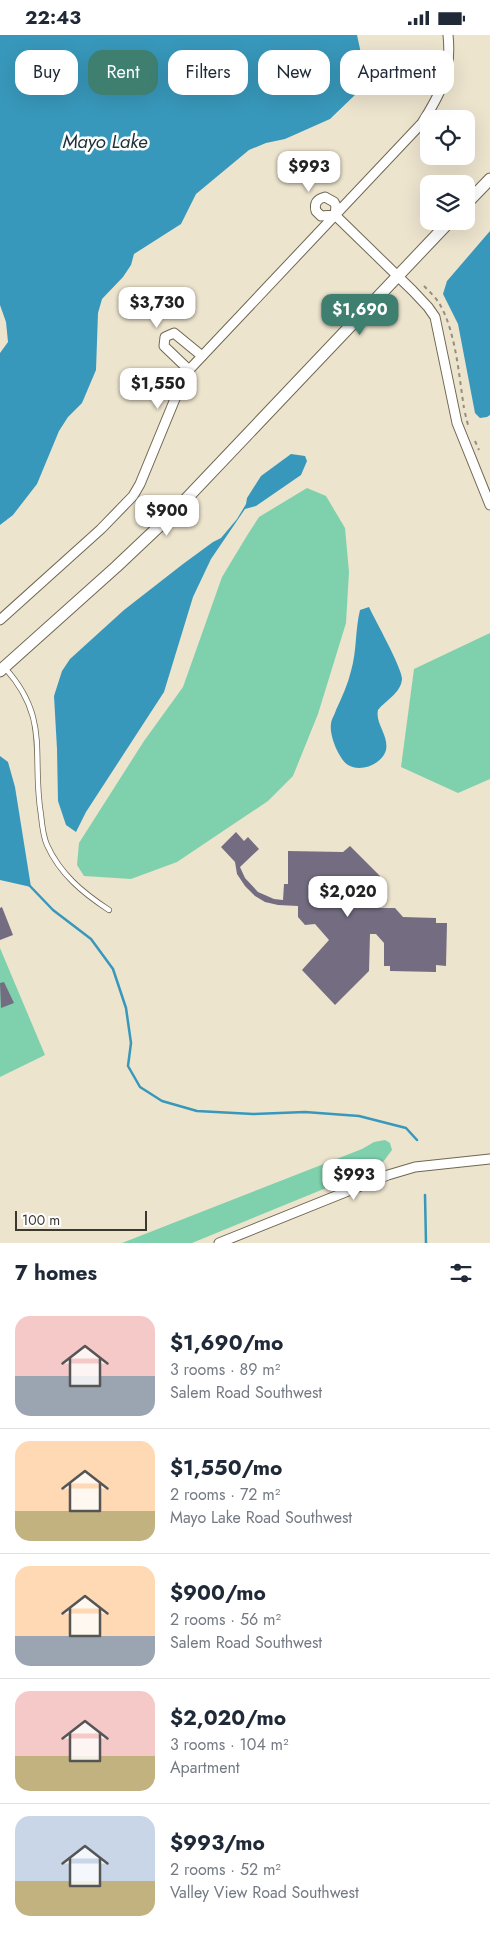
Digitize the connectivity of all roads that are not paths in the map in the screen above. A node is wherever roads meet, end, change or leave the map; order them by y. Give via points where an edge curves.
1 (448, 35) edge
2 (490, 179) edge
3 (475, 195) edge
4 (335, 215) junction
5 (441, 230) edge
6 (398, 276) junction
7 (202, 356) junction
8 (189, 370) junction
9 (490, 505) edge
10 (0, 620) edge
11 (2, 669) edge
12 (109, 910) dead end
13 (490, 1159) edge
14 (219, 1243) edge

1 - 4 street via 447,71 438,99 413,135
2 - 3 main road
4 - 6 street
4 - 7 street
5 - 6 main road
6 - 9 street via 435,317 457,423
6 - 11 main road via 164,522
7 - 8 street
7 - 8 street via 174,333 165,337 164,346
8 - 10 street via 133,496
11 - 12 lane via 19,685 32,711 37,739 39,803 46,842 70,879
13 - 14 street via 416,1167 388,1175

